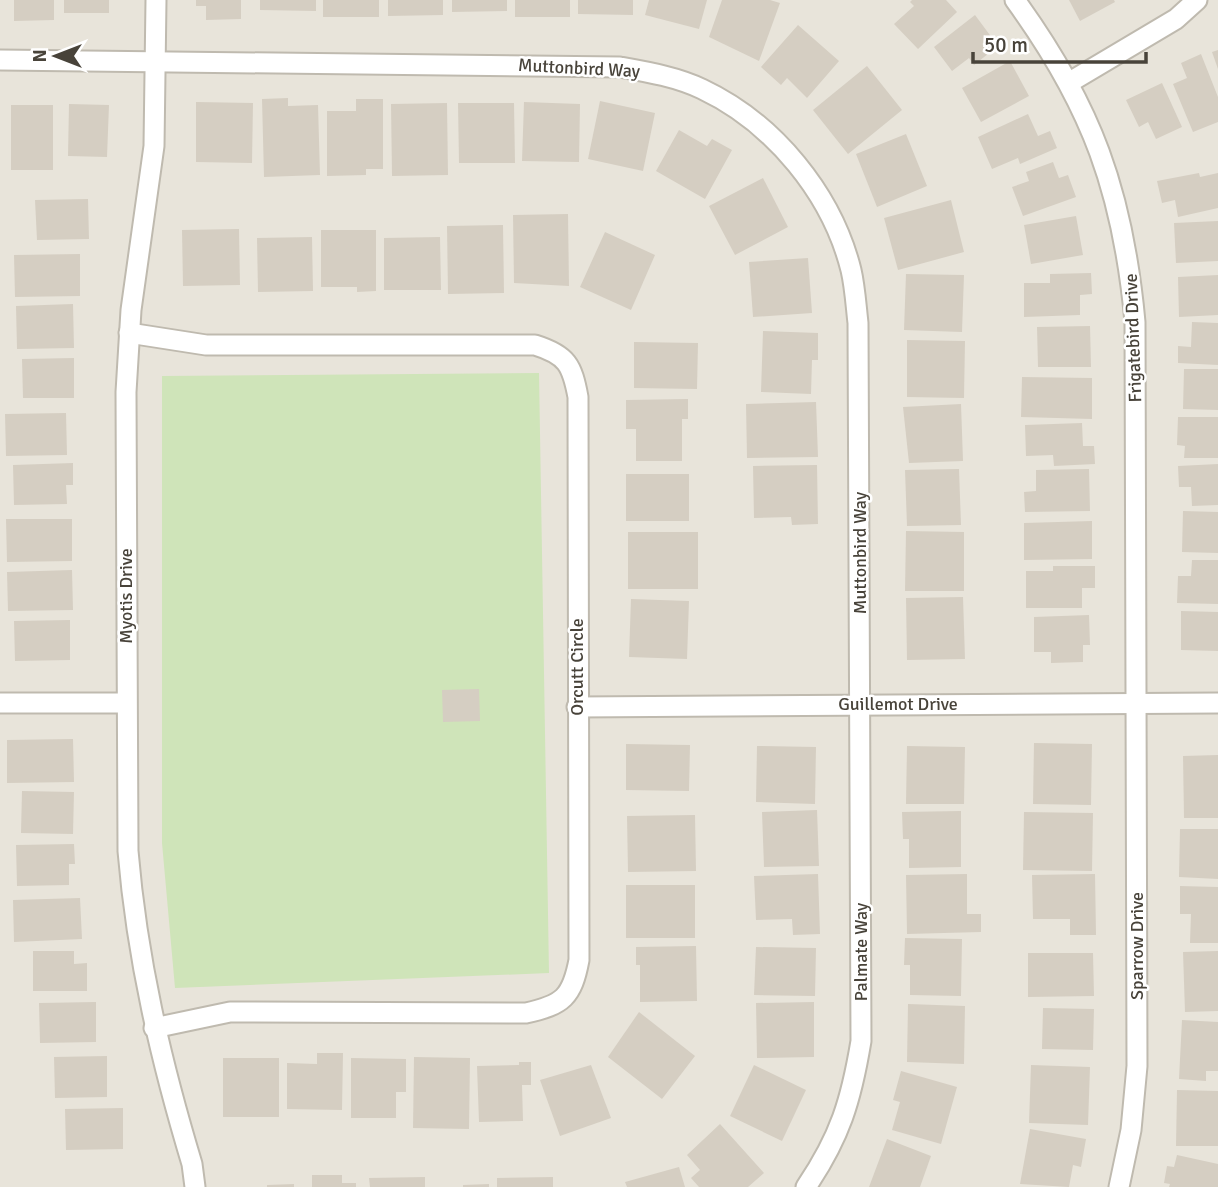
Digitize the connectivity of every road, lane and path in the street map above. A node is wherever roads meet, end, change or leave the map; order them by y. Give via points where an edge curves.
1 (156, 0) edge
2 (1015, 0) edge
3 (1197, 0) edge
4 (0, 60) edge
5 (156, 60) junction
6 (1070, 82) junction
7 (130, 333) junction
8 (0, 703) edge
9 (126, 703) junction
10 (1137, 703) junction
11 (1218, 703) edge
12 (861, 704) junction
13 (577, 707) junction
14 (154, 1028) junction
15 (195, 1187) edge
16 (806, 1187) edge
17 (1119, 1187) edge

1 - 5 street, Myotis Drive
2 - 6 street, Frigatebird Drive
3 - 6 street via 1176,19
4 - 5 street, Muttonbird Way
5 - 7 street, Myotis Drive via 155,146
5 - 12 street, Muttonbird Way via 620,67 659,74 703,90 778,143 811,181 834,224 851,271 858,323
6 - 10 street, Frigatebird Drive via 1104,158 1130,259 1135,322
7 - 9 street, Myotis Drive
7 - 13 street, Orcutt Circle via 206,345 535,345 566,360 578,397
8 - 9 street
9 - 14 street, Myotis Drive via 133,910
10 - 11 street, Guillemot Drive
10 - 12 street, Guillemot Drive
10 - 17 street, Sparrow Drive via 1137,1066
12 - 13 street, Guillemot Drive
12 - 16 street, Palmate Way via 862,1041 848,1105 830,1151
13 - 14 street, Orcutt Circle via 579,960 575,983 563,1001 526,1013 230,1012
14 - 15 street, Myotis Drive

